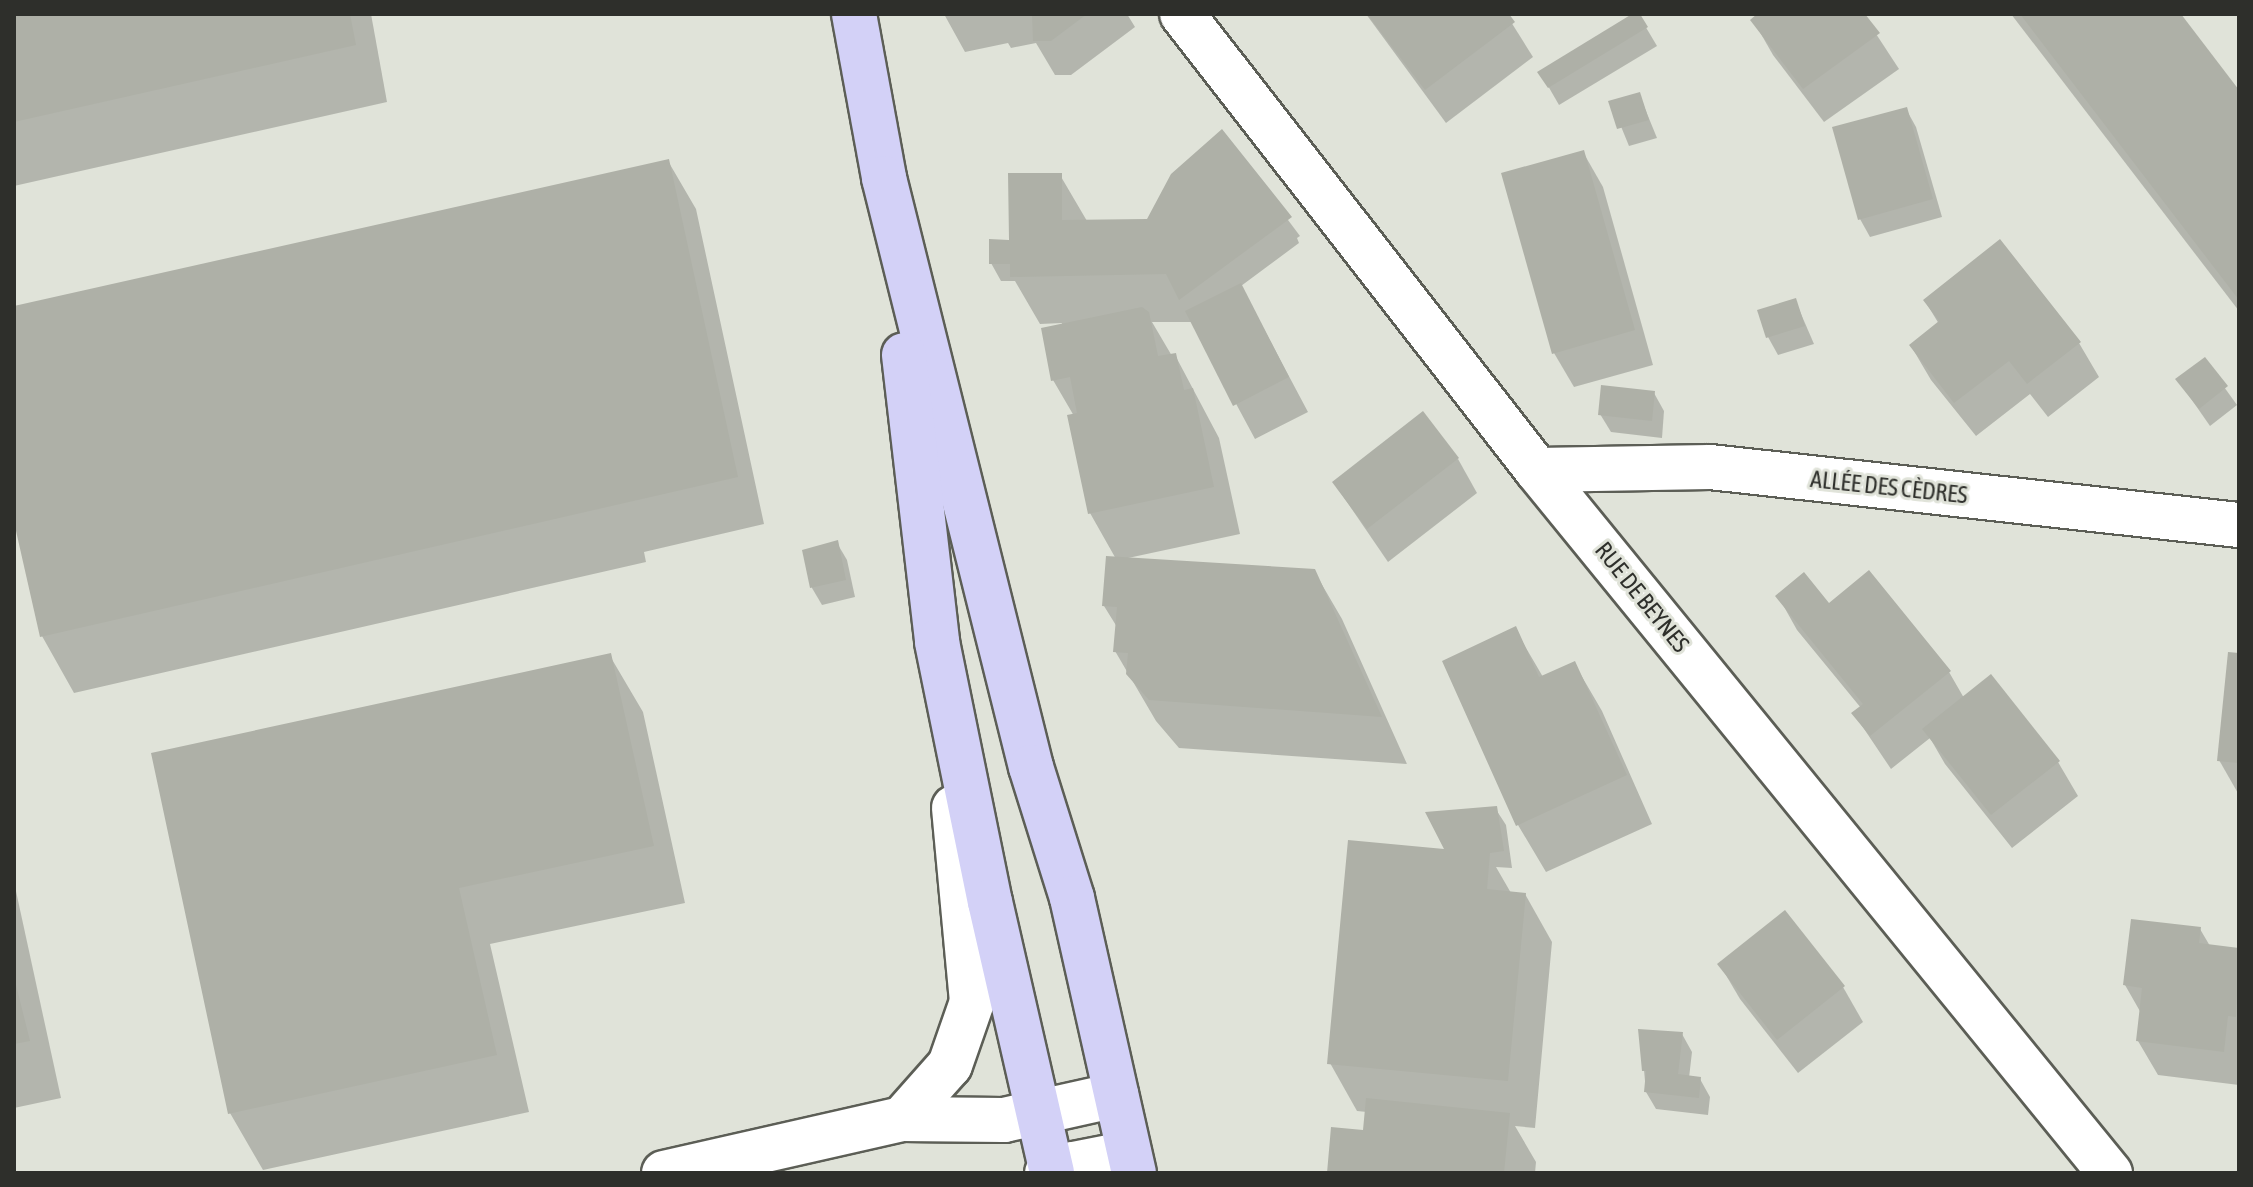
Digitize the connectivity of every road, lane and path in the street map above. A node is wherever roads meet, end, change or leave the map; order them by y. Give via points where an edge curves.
1 (854, 14) edge
2 (1182, 14) edge
3 (884, 178) junction
4 (1537, 470) junction
5 (2239, 525) edge
6 (937, 642) junction
7 (1116, 1095) junction
8 (1039, 1112) junction
9 (902, 1119) junction
10 (1132, 1163) edge
11 (1050, 1172) edge
12 (664, 1173) edge
13 (2110, 1173) edge

1 - 3 main road
2 - 4 street, RUE DE BEYNES
3 - 6 main road
3 - 7 main road via 1031,767 1072,898
4 - 5 street, ALLÉE DES CÈDRES via 1710,467
4 - 13 street, RUE DE BEYNES
6 - 8 main road
6 - 9 street via 972,1002 950,1065
7 - 8 street
7 - 10 main road
8 - 9 street via 1004,1120
8 - 11 main road
9 - 12 street
10 - 11 street

